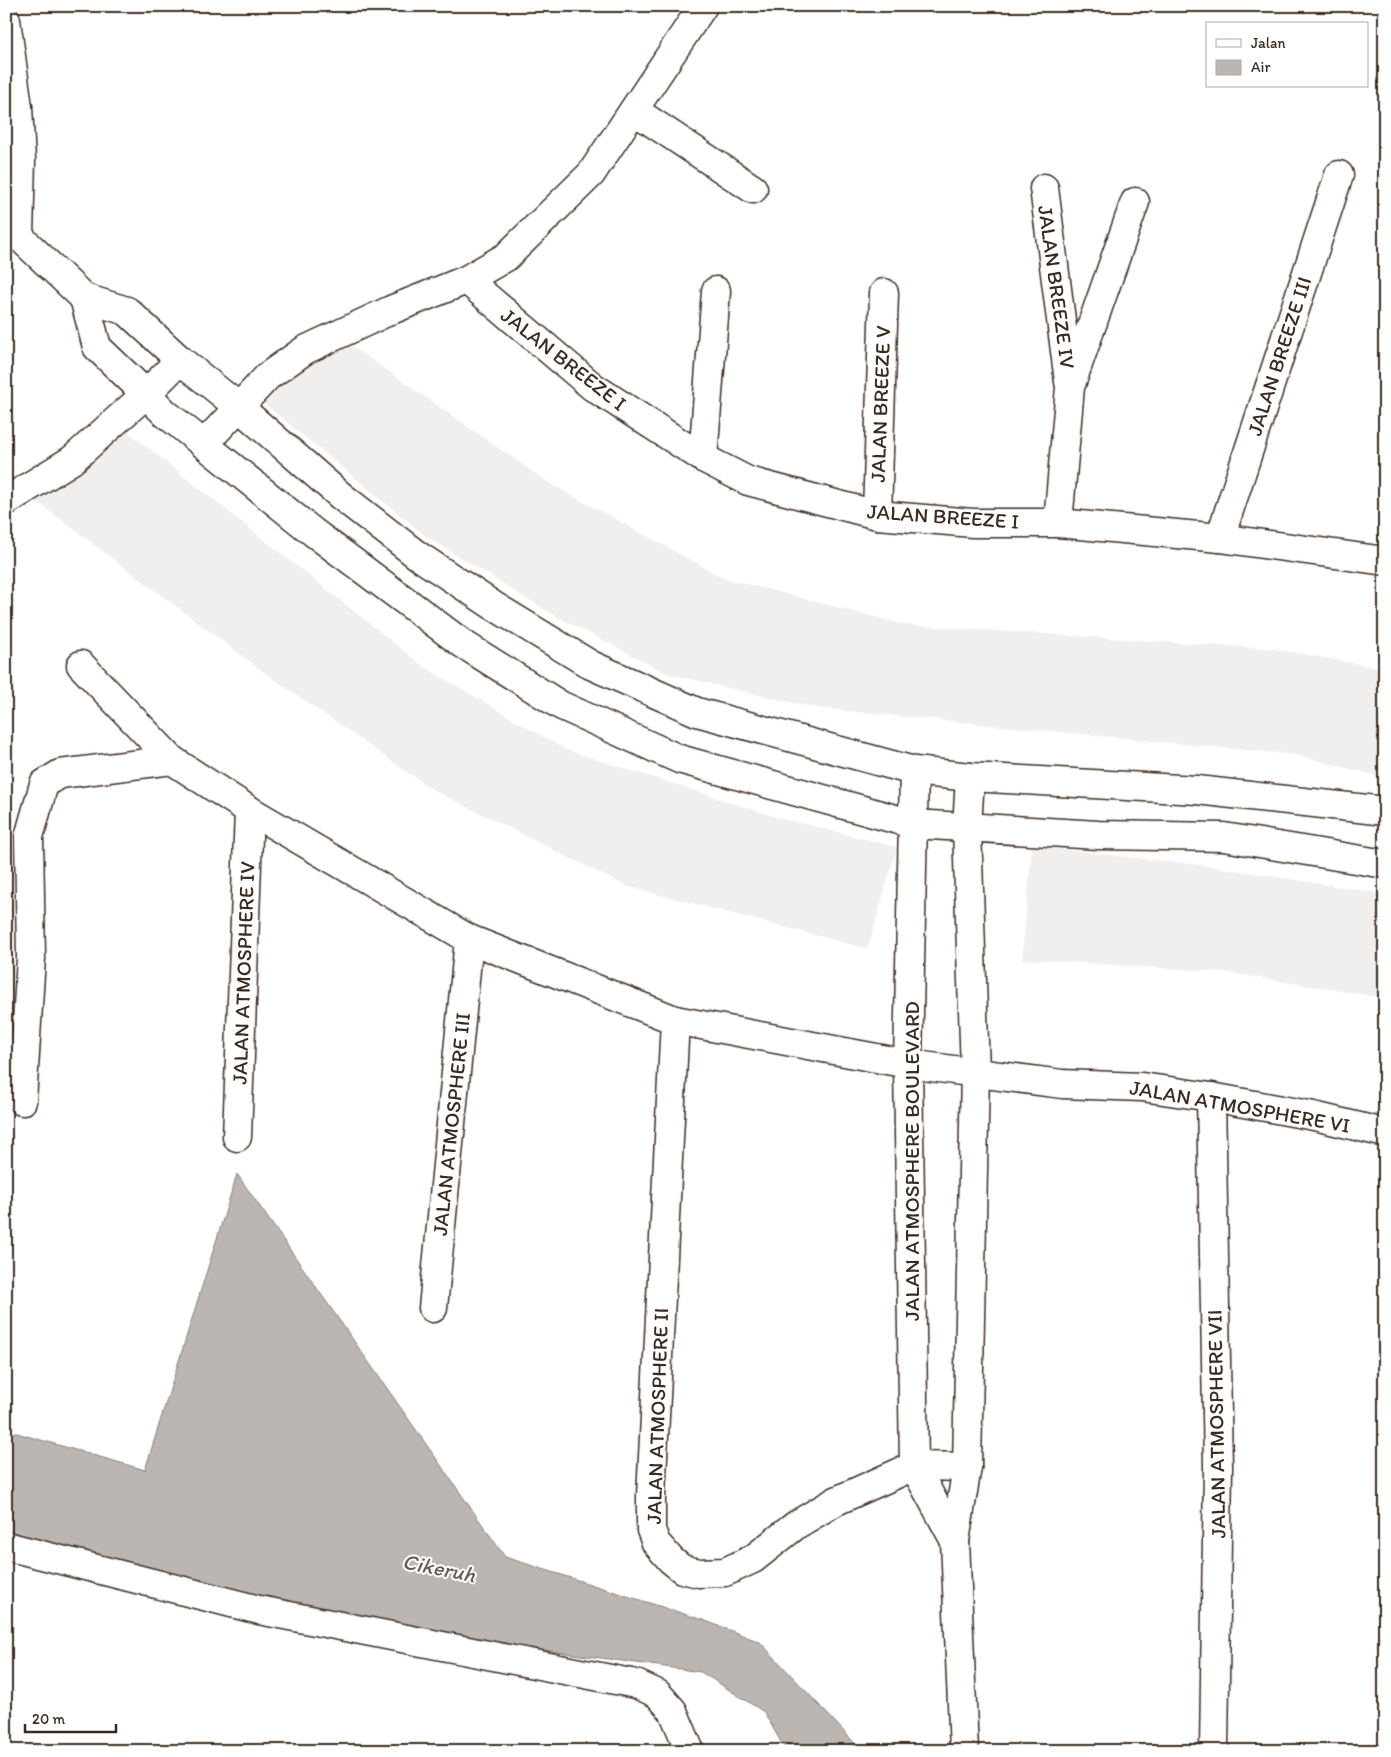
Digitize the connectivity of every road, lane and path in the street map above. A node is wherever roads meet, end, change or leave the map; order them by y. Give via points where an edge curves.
1 (703, 6) edge
2 (6, 20) edge
3 (635, 111) junction
4 (1339, 175) dead end
5 (1044, 188) dead end
6 (753, 189) dead end
7 (1135, 202) dead end
8 (12, 230) edge
9 (475, 287) dead end
10 (716, 291) dead end
11 (884, 293) dead end
12 (84, 298) junction
13 (180, 360) junction
14 (1070, 386) junction
15 (146, 394) junction
16 (240, 408) junction
17 (204, 444) junction
18 (703, 458) junction
19 (6, 501) edge
20 (877, 515) junction
21 (1058, 523) junction
22 (1220, 538) junction
23 (1385, 561) edge
24 (81, 665) dead end
25 (172, 760) junction
26 (914, 771) junction
27 (970, 777) junction
28 (249, 810) junction
29 (1385, 811) edge
30 (913, 824) junction
31 (967, 828) junction
32 (1385, 864) edge
33 (469, 939) junction
34 (675, 1020) junction
35 (908, 1064) junction
36 (975, 1072) junction
37 (1211, 1097) junction
38 (22, 1101) dead end
39 (1385, 1133) edge
40 (237, 1137) dead end
41 (433, 1308) dead end
42 (914, 1466) junction
43 (967, 1468) junction
44 (955, 1541) junction
45 (6, 1546) edge
46 (690, 1751) edge
47 (964, 1751) edge
48 (1214, 1751) edge

1 - 3 street
2 - 8 street via 18,107 21,160
3 - 6 street
3 - 16 street via 591,174 506,256 466,280 305,350 268,376
4 - 22 street, JALAN BREEZE III
5 - 14 street, JALAN BREEZE IV
7 - 14 street, JALAN BREEZE IV
8 - 12 street
9 - 18 street, JALAN BREEZE I via 593,387
10 - 18 street
11 - 20 street, JALAN BREEZE V
12 - 13 street via 127,311
12 - 15 street via 97,347
13 - 15 street
13 - 16 street
14 - 21 street, JALAN BREEZE IV
15 - 17 street
15 - 19 street via 72,460
16 - 17 street
16 - 26 street via 341,496 417,555 591,665 697,712
17 - 30 street via 418,613 560,705 679,759
18 - 20 street, JALAN BREEZE I via 748,481
20 - 21 street, JALAN BREEZE I via 973,522
21 - 22 street, JALAN BREEZE I
22 - 23 street, JALAN BREEZE I
24 - 25 street, JALAN ATMOSPHERE VI
25 - 28 street, JALAN ATMOSPHERE VI
25 - 38 street via 60,774 44,784 29,837 32,958
26 - 27 street
26 - 30 street, JALAN ATMOSPHERE BOULEVARD
27 - 29 street via 1196,790
27 - 31 street, JALAN ATMOSPHERE BOULEVARD
28 - 33 street, JALAN ATMOSPHERE VI
28 - 40 street, JALAN ATMOSPHERE IV
30 - 31 street
30 - 35 street, JALAN ATMOSPHERE BOULEVARD
31 - 32 street via 1224,837
31 - 36 street, JALAN ATMOSPHERE BOULEVARD
33 - 34 street, JALAN ATMOSPHERE VI
33 - 41 street, JALAN ATMOSPHERE III
34 - 35 street, JALAN ATMOSPHERE VI
34 - 42 street, JALAN ATMOSPHERE II via 651,1496 651,1530 656,1543 682,1569 699,1573 725,1572 753,1559 796,1525 836,1501
35 - 36 street, JALAN ATMOSPHERE VI
35 - 42 street, JALAN ATMOSPHERE BOULEVARD
36 - 37 street, JALAN ATMOSPHERE VI via 1062,1084 1142,1087
36 - 43 street, JALAN ATMOSPHERE BOULEVARD
37 - 39 street, JALAN ATMOSPHERE VI
37 - 48 street, JALAN ATMOSPHERE VII via 1218,1467
42 - 43 street
42 - 44 street, JALAN ATMOSPHERE BOULEVARD
43 - 44 street, JALAN ATMOSPHERE BOULEVARD
44 - 47 street, JALAN ATMOSPHERE BOULEVARD
45 - 46 street via 259,1610 636,1684 658,1694 673,1711

